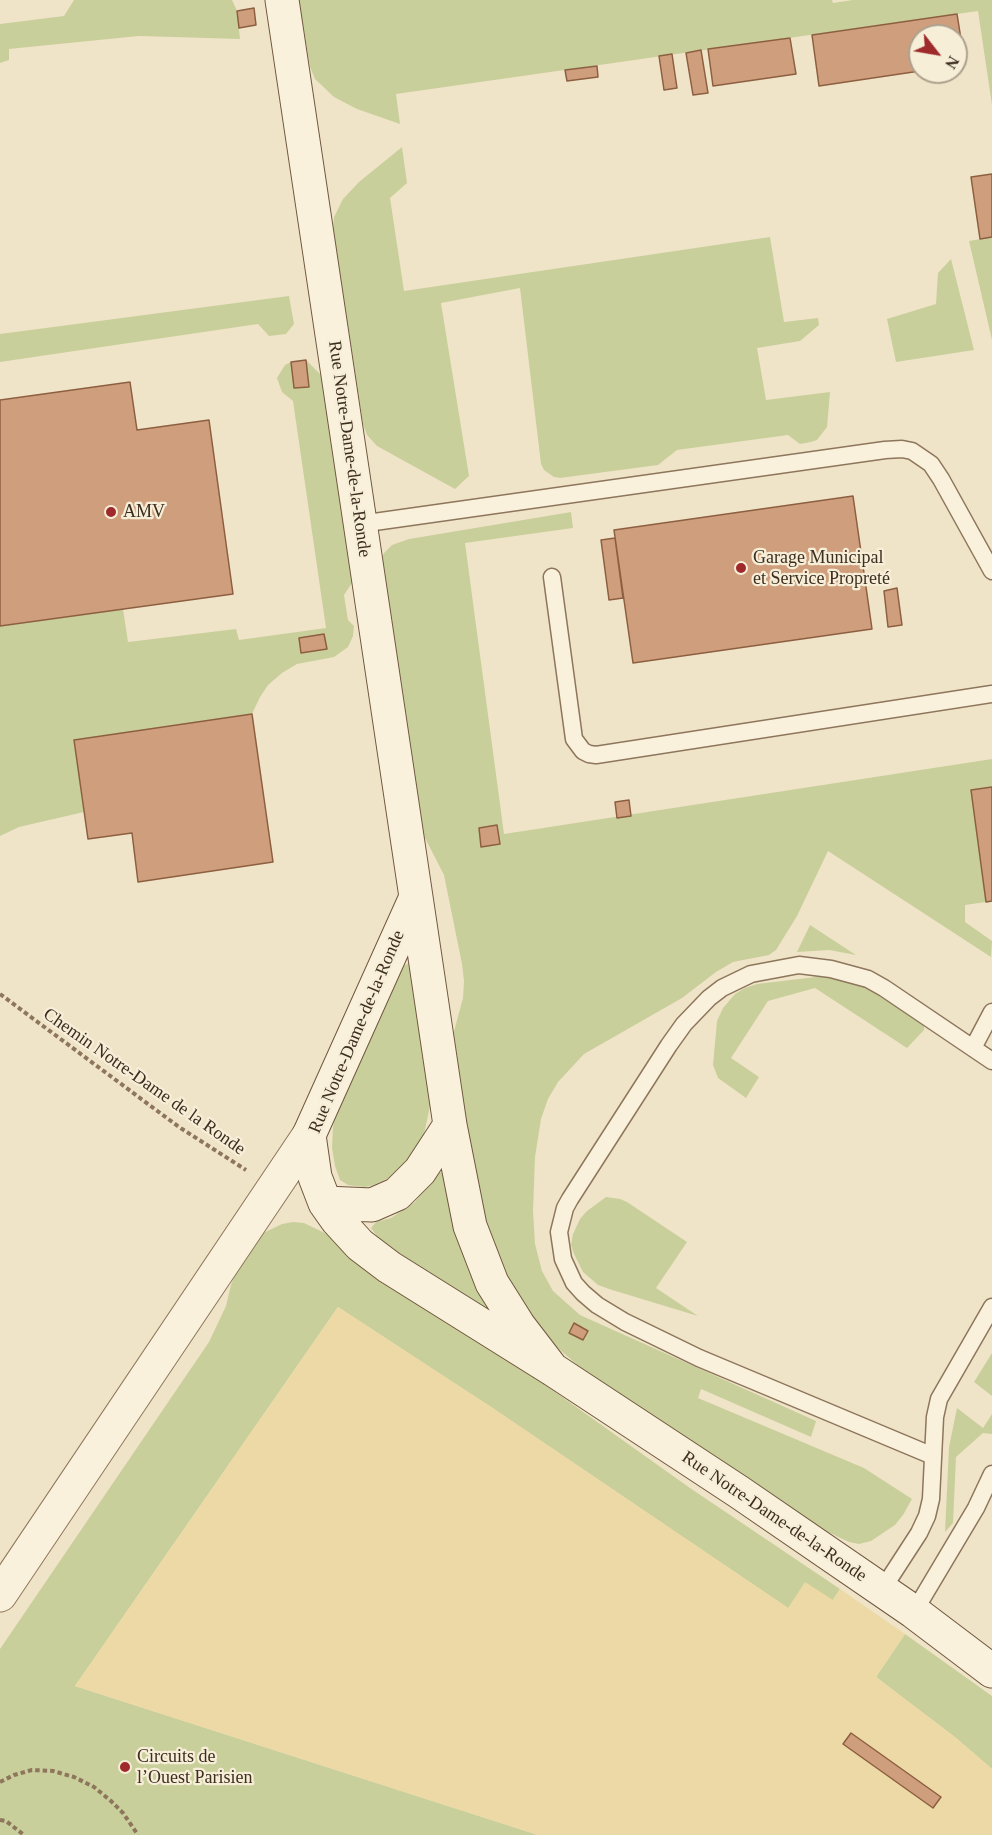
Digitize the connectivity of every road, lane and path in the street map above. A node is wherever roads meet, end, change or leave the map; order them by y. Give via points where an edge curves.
1 (282, 0) edge
2 (360, 524) junction
3 (992, 571) edge
4 (552, 577) dead end
5 (992, 694) edge
6 (416, 897) junction
7 (0, 994) edge
8 (992, 1012) edge
9 (973, 1048) junction
10 (992, 1061) edge
11 (450, 1125) junction
12 (309, 1135) junction
13 (274, 1188) junction
14 (326, 1203) junction
15 (992, 1307) edge
16 (552, 1369) junction
17 (933, 1456) junction
18 (992, 1474) edge
19 (882, 1590) junction
20 (0, 1595) edge
21 (914, 1612) junction
22 (992, 1671) edge
23 (0, 1782) edge
24 (0, 1820) edge
25 (24, 1835) edge
26 (138, 1835) edge

1 - 2 main road, Rue Notre-Dame-de-la-Ronde
2 - 3 lane via 902,449 931,464
2 - 6 main road, Rue Notre-Dame-de-la-Ronde
4 - 5 lane via 574,739 589,754
6 - 11 main road, Rue Notre-Dame-de-la-Ronde
6 - 12 main road, Rue Notre-Dame-de-la-Ronde
7 - 13 path, Chemin Notre-Dame de la Ronde via 179,1128
8 - 9 lane
9 - 10 lane
9 - 17 lane via 884,988 856,975 799,965 751,974 709,998 674,1038 570,1199 559,1232 563,1259 574,1283 597,1305 625,1322 699,1358
11 - 14 main road via 420,1171 397,1194 372,1204
11 - 16 main road, Rue Notre-Dame-de-la-Ronde via 470,1226 492,1283
12 - 13 main road
12 - 14 main road, Rue Notre-Dame-de-la-Ronde via 315,1177
13 - 20 main road
14 - 16 main road, Rue Notre-Dame-de-la-Ronde via 360,1245 389,1267
15 - 17 lane via 939,1399
16 - 19 main road, Rue Notre-Dame-de-la-Ronde
17 - 19 lane via 927,1516
18 - 21 lane
19 - 21 main road, Rue Notre-Dame-de-la-Ronde
21 - 22 main road, Rue Notre-Dame-de-la-Ronde
23 - 26 path via 32,1770 74,1777 111,1801
24 - 25 path

